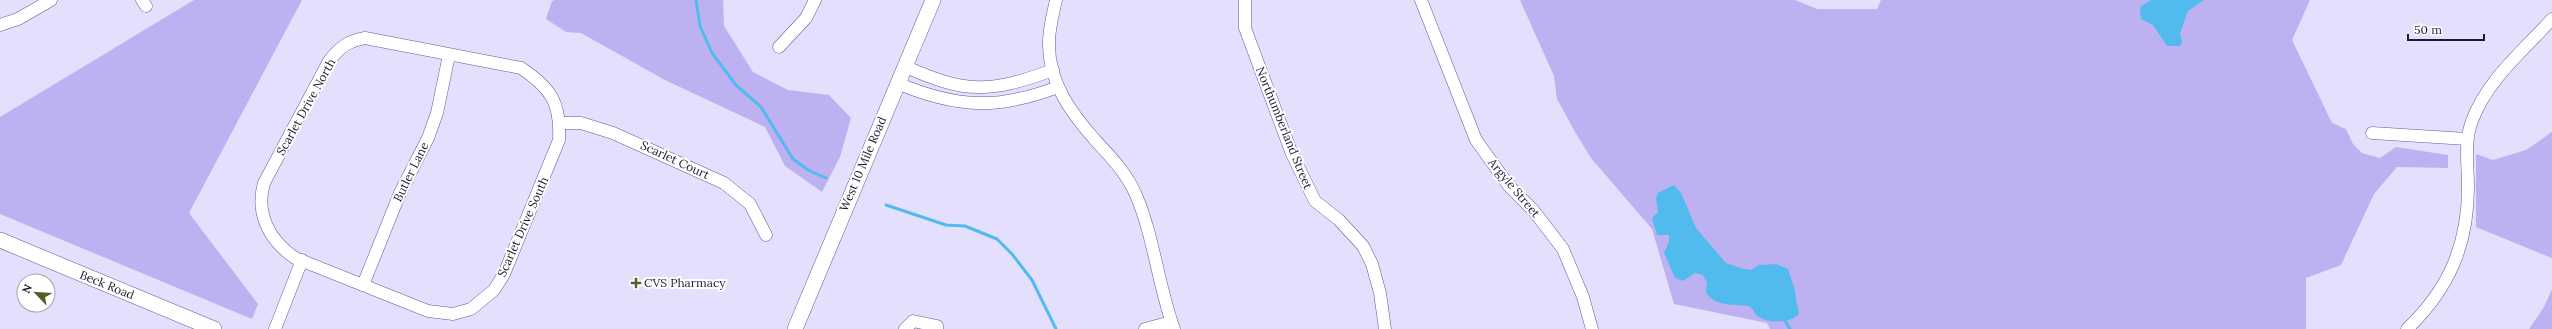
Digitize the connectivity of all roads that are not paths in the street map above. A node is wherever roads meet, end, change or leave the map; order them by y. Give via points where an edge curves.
1 (51, 0) edge
2 (815, 0) edge
3 (933, 0) edge
4 (1056, 0) edge
5 (1245, 0) edge
6 (1421, 0) edge
7 (2552, 19) edge
8 (0, 25) edge
9 (779, 47) dead end
10 (449, 55) junction
11 (904, 66) junction
12 (1053, 70) junction
13 (897, 83) junction
14 (1058, 87) junction
15 (969, 88) junction
16 (967, 104) junction
17 (560, 123) junction
18 (2372, 133) dead end
19 (2467, 139) junction
20 (766, 235) dead end
21 (0, 240) edge
22 (302, 260) junction
23 (363, 285) junction
24 (1173, 326) edge
25 (214, 329) edge
26 (275, 329) edge
27 (795, 329) edge
28 (904, 329) edge
29 (937, 329) edge
30 (1145, 329) edge
31 (1385, 329) edge
32 (1592, 329) edge
33 (2407, 329) edge

1 - 8 street via 18,20
2 - 9 street via 806,18
3 - 11 main road, West 10 Mile Road
4 - 12 street via 1049,43
5 - 31 street, Northumberland Street via 1245,28 1292,154 1315,201 1339,220 1363,246 1372,264 1380,293
6 - 32 street, Argyle Street via 1476,140 1509,186 1533,210 1563,249 1583,297
7 - 19 street via 2496,78 2481,100
10 - 17 street, Scarlet Drive South via 521,68 538,79 550,92 556,104
10 - 22 street, Scarlet Drive North via 365,38 352,40 340,48 329,61 264,183 260,196 263,218 271,235 283,250
10 - 23 street, Butler Lane via 437,114 428,138 400,193
11 - 13 main road, West 10 Mile Road
11 - 15 street via 946,83
12 - 14 street
12 - 15 street via 1016,82
13 - 16 street via 940,99
13 - 27 main road, West 10 Mile Road
14 - 16 street via 1024,98 988,104
14 - 24 street via 1074,116 1113,159 1136,194
15 - 16 street
17 - 20 street, Scarlet Court via 581,123 613,133 724,183 750,204
17 - 23 street, Scarlet Drive South via 559,140 551,163 516,248 494,290 471,309 452,314 428,311
18 - 19 street
19 - 33 street via 2468,215 2465,234 2442,289 2427,310
21 - 25 main road, Beck Road
22 - 23 street, Scarlet Drive South
22 - 26 street
24 - 30 street
28 - 29 street via 913,321 937,326

